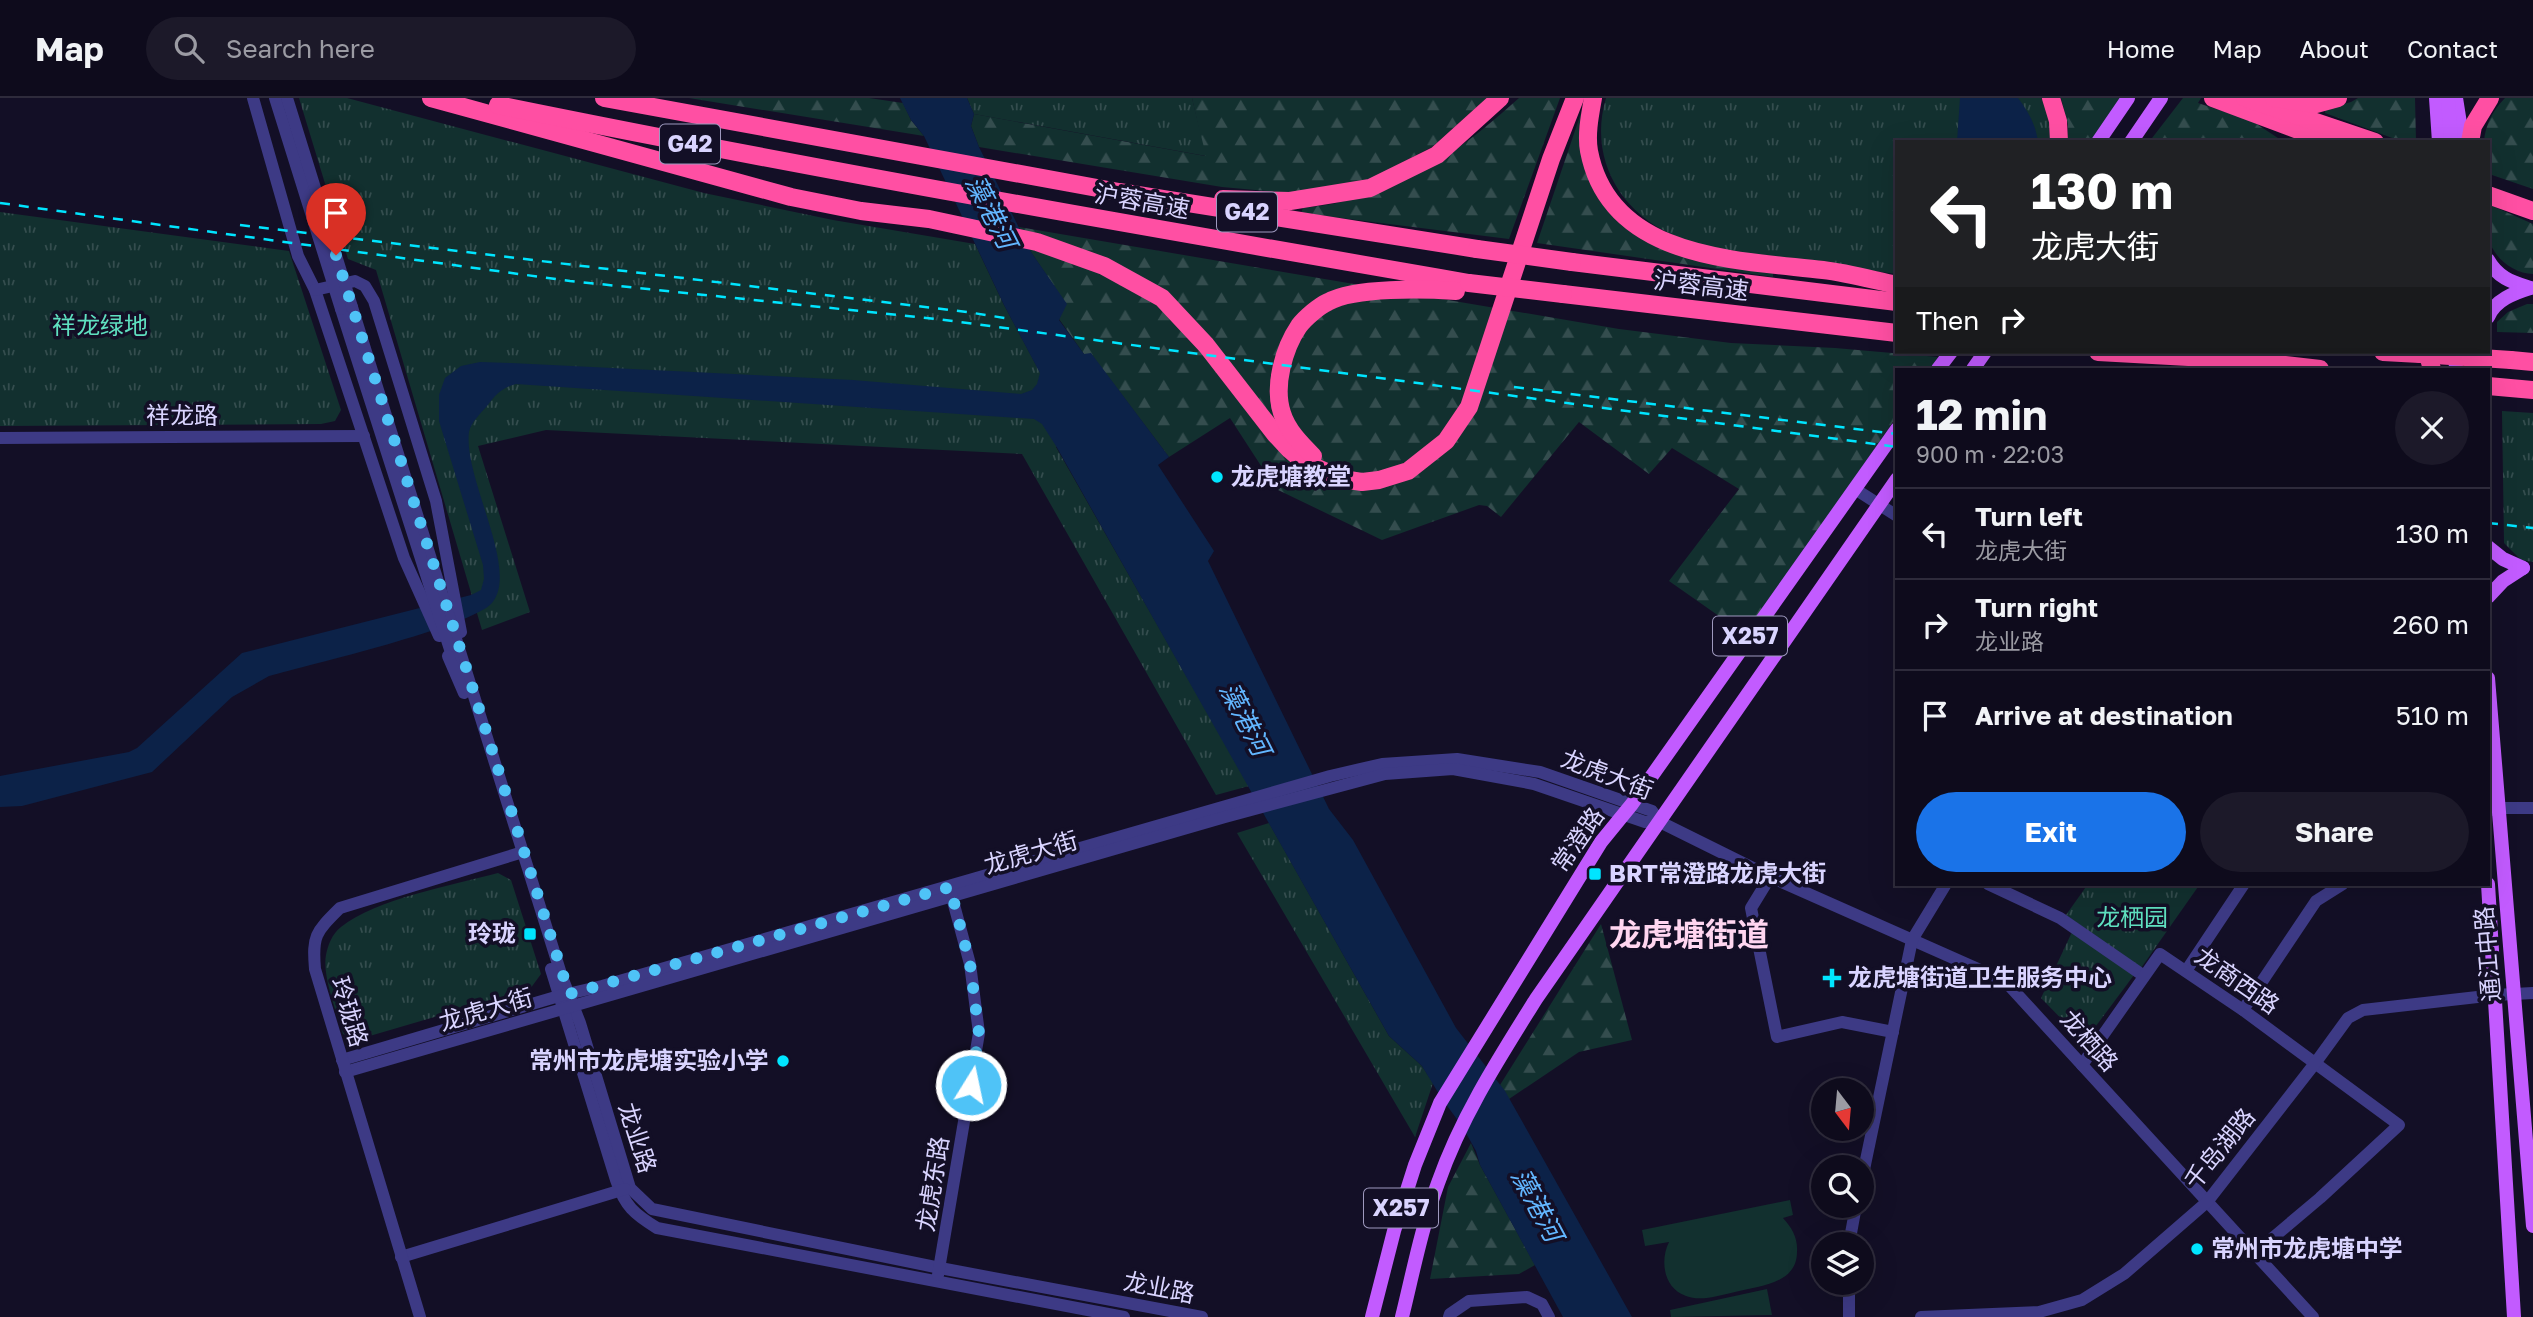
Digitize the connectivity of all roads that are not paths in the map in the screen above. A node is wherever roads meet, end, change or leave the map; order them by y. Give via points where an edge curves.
1 (253, 98) edge
2 (275, 98) edge
3 (287, 98) edge
4 (431, 98) edge
5 (466, 98) edge
6 (604, 98) edge
7 (1500, 98) edge
8 (1565, 98) edge
9 (1575, 98) edge
10 (1592, 98) edge
11 (2051, 98) edge
12 (2128, 98) edge
13 (2161, 98) edge
14 (2213, 98) edge
15 (2245, 98) edge
16 (2274, 98) edge
17 (2338, 98) edge
18 (2436, 98) edge
19 (2448, 98) edge
20 (2456, 98) edge
21 (2490, 98) edge
22 (2257, 114) junction
23 (2059, 140) edge
24 (2099, 140) edge
25 (2132, 140) edge
26 (2293, 140) edge
27 (2325, 140) edge
28 (2369, 140) edge
29 (2439, 140) edge
30 (2451, 140) edge
31 (2463, 140) edge
32 (2470, 140) edge
33 (1015, 171) junction
34 (2491, 190) edge
35 (2532, 208) edge
36 (2490, 263) edge
37 (1895, 285) edge
38 (1467, 287) junction
39 (2531, 288) edge
40 (315, 290) junction
41 (1895, 302) edge
42 (347, 308) junction
43 (2490, 312) edge
44 (1895, 333) edge
45 (1949, 354) edge
46 (2134, 354) edge
47 (2436, 354) edge
48 (2533, 362) edge
49 (1939, 368) edge
50 (2311, 368) edge
51 (2490, 386) edge
52 (2533, 390) edge
53 (1895, 432) edge
54 (364, 436) junction
55 (0, 438) edge
56 (1895, 482) edge
57 (1855, 489) junction
58 (1880, 504) junction
59 (1895, 515) edge
60 (2490, 549) edge
61 (2528, 569) edge
62 (438, 594) junction
63 (2490, 595) edge
64 (449, 630) junction
65 (2490, 731) edge
66 (2533, 808) edge
67 (1628, 809) junction
68 (2493, 810) edge
69 (1660, 822) junction
70 (519, 853) junction
71 (1770, 877) junction
72 (1945, 886) edge
73 (1992, 886) edge
74 (2243, 886) edge
75 (2340, 886) edge
76 (2488, 886) edge
77 (951, 892) junction
78 (1912, 940) junction
79 (2186, 971) junction
80 (2144, 976) junction
81 (2514, 993) junction
82 (2533, 993) edge
83 (2495, 995) junction
84 (566, 1001) junction
85 (2243, 1010) junction
86 (1893, 1032) junction
87 (2316, 1062) junction
88 (2081, 1065) junction
89 (344, 1066) junction
90 (1867, 1155) edge
91 (625, 1189) junction
92 (2207, 1202) junction
93 (2533, 1226) edge
94 (2256, 1252) junction
95 (401, 1257) junction
96 (940, 1268) junction
97 (937, 1282) junction
98 (1849, 1295) edge
99 (420, 1317) edge
100 (1124, 1317) edge
101 (1202, 1317) edge
102 (1372, 1317) edge
103 (1402, 1317) edge
104 (1448, 1317) edge
105 (1549, 1317) edge
106 (1849, 1317) edge
107 (1921, 1317) edge
108 (2313, 1317) edge
109 (2514, 1317) edge

1 - 40 street via 298,256
2 - 42 street, 龙业路, bridge
3 - 42 street, 龙业路, bridge
4 - 9 highway via 791,197 1037,242 1104,266 1162,298 1206,345 1275,434 1304,462 1342,479 1363,482 1408,471 1433,454 1469,407
5 - 38 highway, 沪蓉高速 / G42 via 721,150
6 - 33 highway, G42
7 - 33 highway via 1437,155 1393,177 1370,188 1290,201 1212,198
8 - 38 highway via 1458,406 1443,429 1412,458 1370,472 1330,464 1313,456 1297,440 1282,414 1278,391 1284,359 1300,324 1329,301 1360,293
10 - 37 highway via 1589,151 1597,172 1615,205 1644,232 1703,254
11 - 23 highway
12 - 24 main road
13 - 25 main road
14 - 22 highway
15 - 28 highway
16 - 17 highway via 2316,104
18 - 29 main road
19 - 30 main road
20 - 31 main road
21 - 32 highway via 2473,126
22 - 26 highway
22 - 27 highway
33 - 41 highway, 沪蓉高速 / G42, bridge via 1477,249
34 - 35 highway
36 - 39 main road via 2507,280
38 - 44 highway, 沪蓉高速 / G42, bridge
39 - 43 main road via 2501,300
40 - 54 street
40 - 62 street via 355,281 365,286 374,301 436,501
42 - 62 street, 龙业路
45 - 49 main road
46 - 50 highway
47 - 48 highway, bridge
51 - 52 highway
53 - 57 main road, 常澄路 / X257
54 - 55 street, 祥龙路
54 - 62 street via 404,558
56 - 58 main road, X257
57 - 58 street
57 - 67 main road, 常澄路 / X257
58 - 59 street
58 - 69 main road, X257
60 - 61 main road
61 - 63 main road via 2502,581
62 - 64 street, 龙业路
62 - 64 street
64 - 70 street, 龙业路
65 - 68 main road, 通江中路
66 - 68 street
67 - 69 street, 龙虎大街 via 1652,811
67 - 77 street, 龙虎大街 via 1540,772 1457,760 1382,764
67 - 102 main road, 常澄路 / X257 via 1601,842 1440,1103 1394,1231
68 - 81 main road, 通江中路
69 - 71 street, 龙栖路
69 - 103 main road, X257 via 1536,999 1460,1131 1437,1183
70 - 84 street, 龙业路
70 - 89 street, 玲珑路 via 340,908 322,927 313,945 315,969
71 - 78 street, 龙栖路
71 - 86 street via 1751,908 1777,1037 1842,1022
72 - 78 street
73 - 80 street via 2060,918
74 - 79 street
75 - 85 street via 2316,901
76 - 83 main road, 通江中路
77 - 84 street, 龙虎大街
77 - 96 street, 龙虎东路 via 970,964 979,1033
78 - 86 street
78 - 88 street, 龙栖路 via 2005,981
79 - 80 street, 龙商西路 via 2160,954
79 - 85 street, 龙商西路
80 - 88 street, 龙商西路
81 - 82 street, 千岛湖路
81 - 83 street, 千岛湖路
81 - 93 main road, 通江中路
83 - 87 street, 千岛湖路 via 2363,1010 2348,1018
83 - 109 main road, 通江中路
84 - 89 street, 龙虎大街
84 - 91 street, 龙业路
85 - 87 street, 龙商西路
86 - 90 street
87 - 92 street, 千岛湖路
87 - 94 street, 龙商西路 via 2399,1125
88 - 92 street, 龙栖路
89 - 95 street, 玲珑路
91 - 95 street
91 - 96 street, 龙业路 via 652,1209
91 - 97 street, 龙业路 via 635,1214 657,1228
92 - 94 street, 龙栖路
92 - 107 street, 千岛湖路 via 2124,1274 2082,1300 2039,1312
94 - 108 street, 龙栖路
95 - 99 street, 玲珑路
96 - 97 street, 龙虎东路
96 - 101 street, 龙业路
97 - 100 street, 龙业路
98 - 106 street
104 - 105 street via 1469,1301 1527,1297 1542,1304

